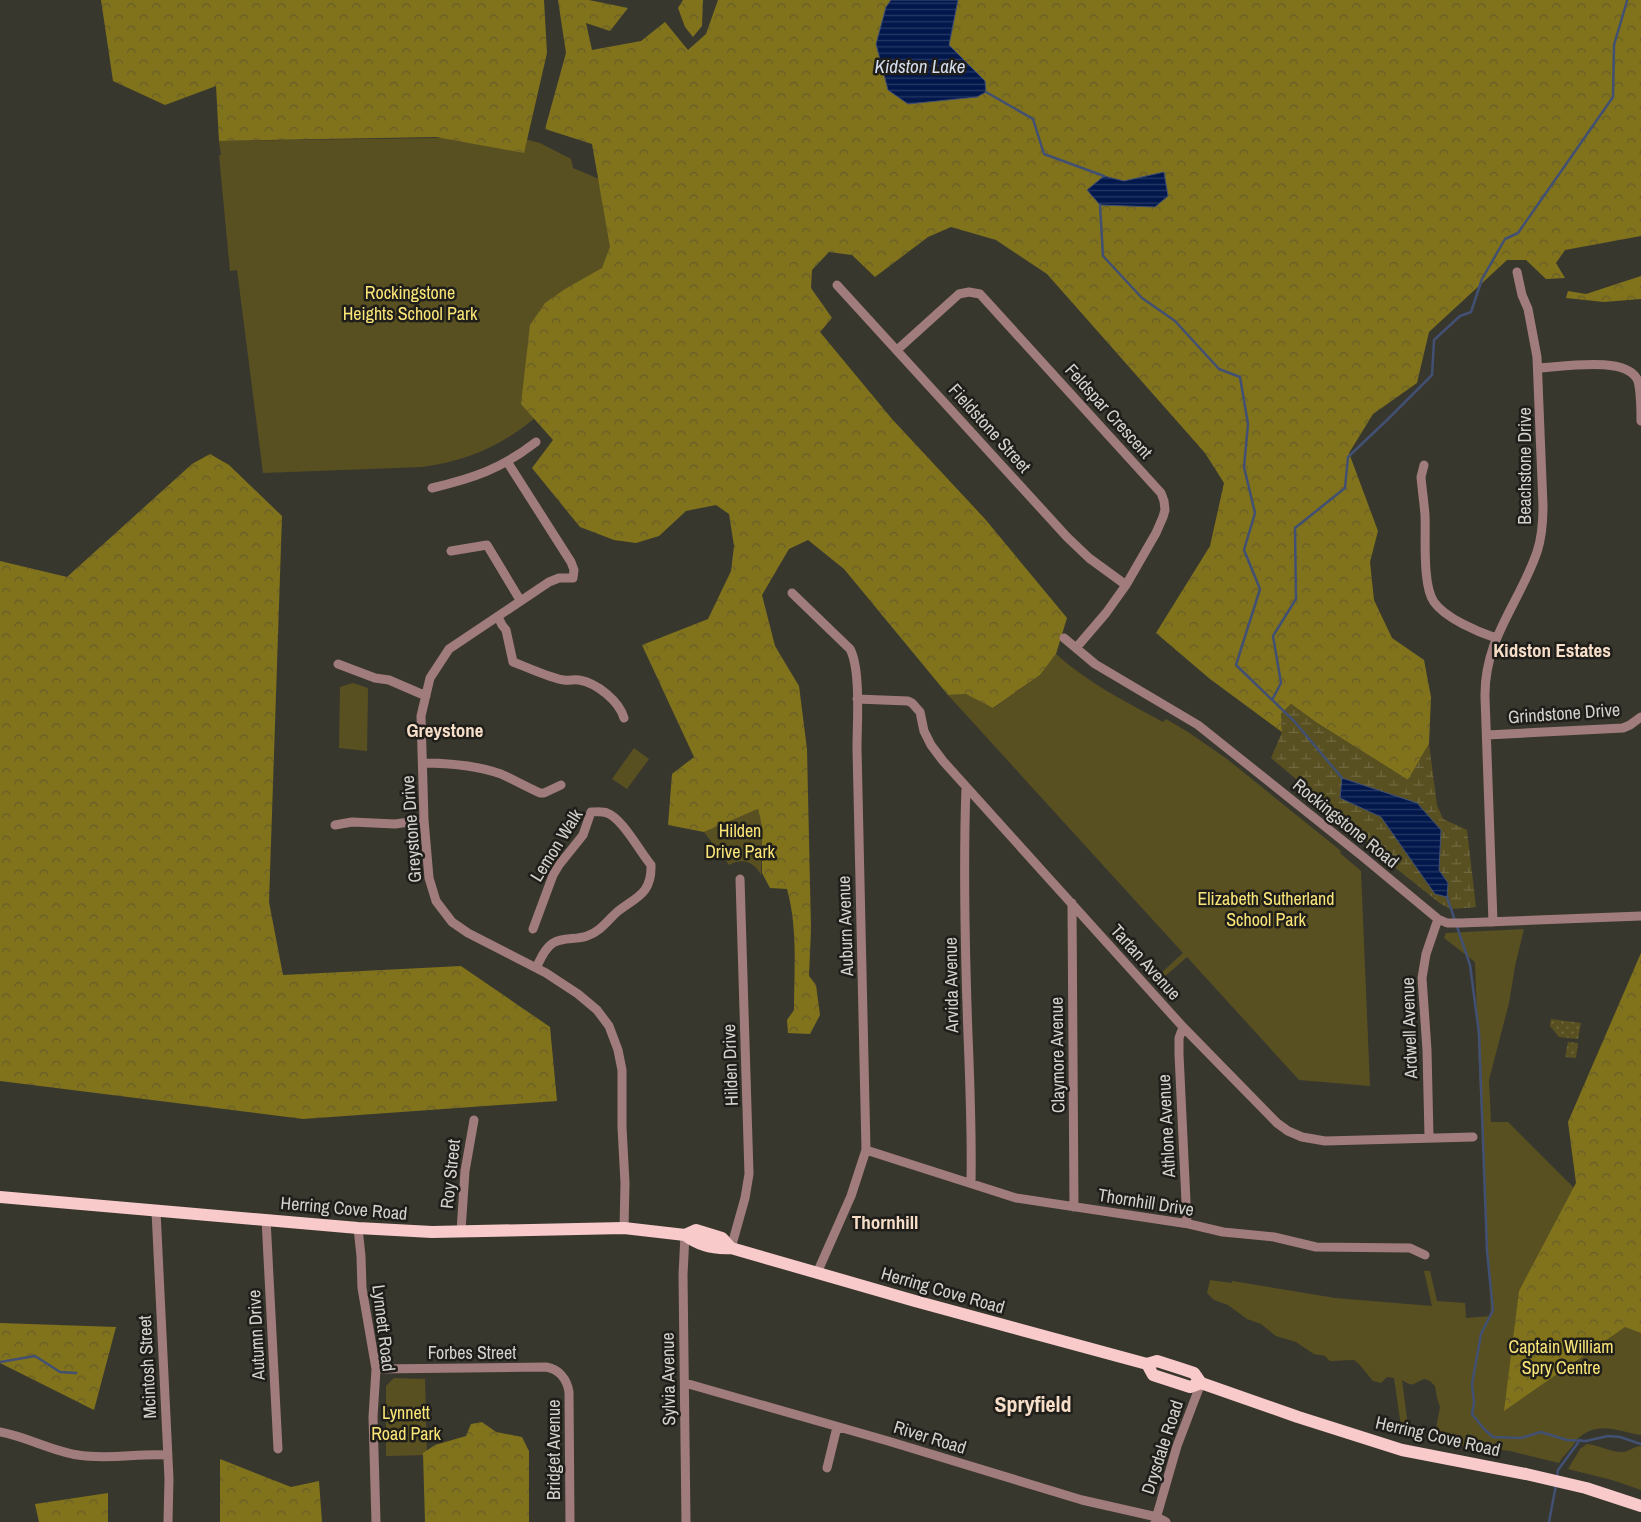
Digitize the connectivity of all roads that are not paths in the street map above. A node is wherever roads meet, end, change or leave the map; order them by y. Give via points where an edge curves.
1 (1517, 272) dead end
2 (838, 285) dead end
3 (897, 350) junction
4 (1538, 368) junction
5 (1641, 420) edge
6 (536, 442) dead end
7 (508, 462) junction
8 (1424, 465) dead end
9 (432, 488) dead end
10 (451, 551) dead end
11 (1126, 585) junction
12 (792, 594) dead end
13 (520, 600) junction
14 (498, 617) junction
15 (1064, 638) dead end
16 (1496, 638) junction
17 (1076, 648) junction
18 (338, 664) dead end
19 (426, 696) junction
20 (857, 699) junction
21 (1641, 717) edge
22 (624, 718) dead end
23 (1487, 734) junction
24 (422, 763) junction
25 (561, 785) dead end
26 (966, 787) junction
27 (424, 820) junction
28 (335, 824) dead end
29 (740, 879) dead end
30 (1072, 903) junction
31 (1641, 916) edge
32 (1438, 919) junction
33 (1493, 922) junction
34 (533, 929) dead end
35 (536, 968) junction
36 (1183, 1027) junction
37 (474, 1120) dead end
38 (1429, 1137) junction
39 (1473, 1137) dead end
40 (866, 1150) junction
41 (970, 1183) junction
42 (0, 1197) edge
43 (1074, 1207) junction
44 (156, 1211) junction
45 (266, 1219) junction
46 (1187, 1223) junction
47 (358, 1228) junction
48 (624, 1228) junction
49 (461, 1231) junction
50 (685, 1235) junction
51 (731, 1248) junction
52 (1425, 1255) dead end
53 (817, 1273) junction
54 (376, 1369) junction
55 (565, 1379) joint
56 (685, 1383) junction
57 (1201, 1383) junction
58 (837, 1427) junction
59 (0, 1432) edge
60 (278, 1449) dead end
61 (168, 1455) junction
62 (827, 1468) dead end
63 (1641, 1506) edge
64 (1156, 1520) edge
65 (168, 1522) edge
66 (376, 1522) edge
67 (570, 1522) edge
68 (686, 1522) edge
69 (1166, 1522) edge

1 - 4 street, Beachstone Drive via 1535,341
2 - 3 street, Fieldstone Street
3 - 11 street, Fieldstone Street via 1067,537
3 - 11 street, Feldspar Crescent via 958,294 973,292 985,298 1163,497 1165,510 1162,521
4 - 5 street via 1601,365 1624,368 1639,382
4 - 16 street, Beachstone Drive via 1542,530 1532,563
6 - 7 street
7 - 9 street via 475,476
7 - 13 street, Greystone Drive via 574,570 573,578 559,578
8 - 16 street via 1429,593 1444,612
10 - 13 street via 487,545
11 - 17 street, Feldspar Crescent
12 - 20 street, Auburn Avenue via 850,649
13 - 14 street, Greystone Drive
14 - 19 street, Greystone Drive via 449,649 430,678
14 - 22 street via 506,630 513,662 563,680 579,680 594,686 615,702
15 - 17 street, Rockingstone Road
16 - 23 street, Beachstone Drive via 1486,673
17 - 32 street, Rockingstone Road via 1095,664 1198,725
18 - 19 street
19 - 24 street, Greystone Drive via 421,716
20 - 26 street, Tartan Avenue via 908,701 914,705 921,714 931,745
20 - 40 street, Auburn Avenue
21 - 23 street, Grindstone Drive via 1622,728
23 - 33 street, Beachstone Drive
24 - 25 street via 483,769 540,793
24 - 27 street, Greystone Drive
26 - 30 street, Tartan Avenue
26 - 41 street, Arvida Avenue
27 - 28 street via 395,824
27 - 35 street, Greystone Drive via 429,878 442,910 464,930
29 - 51 street, Hilden Drive via 749,1174
30 - 36 street, Tartan Avenue
30 - 43 street, Claymore Avenue
31 - 33 street
32 - 33 street via 1461,923
32 - 38 street, Ardwell Avenue via 1422,978
34 - 35 street, Lemon Walk via 553,876 584,835 591,812 611,815 651,865 649,881 637,899 598,930 583,938 560,940 551,945
35 - 48 street, Greystone Drive via 589,1003 606,1022 616,1041 622,1070
36 - 38 street, Tartan Avenue via 1277,1123 1295,1134 1325,1141
36 - 46 street, Athlone Avenue via 1179,1054
37 - 49 street, Roy Street via 465,1171
38 - 39 street, Tartan Avenue
40 - 41 street, Thornhill Drive
40 - 53 street, Auburn Avenue via 851,1196
41 - 43 street, Thornhill Drive via 1016,1198
42 - 44 main road, Herring Cove Road
43 - 46 street, Thornhill Drive
44 - 45 main road, Herring Cove Road
44 - 61 street, Mcintosh Street
45 - 47 main road, Herring Cove Road
45 - 60 street, Autumn Drive
46 - 52 street, Thornhill Drive via 1316,1247 1410,1248
47 - 49 main road, Herring Cove Road
47 - 54 street, Lynnett Road via 362,1288
48 - 49 main road, Herring Cove Road
48 - 50 main road, Herring Cove Road
50 - 51 main road, Herring Cove Road via 696,1230 722,1238
50 - 56 street, Sylvia Avenue
51 - 53 main road, Herring Cove Road
53 - 57 main road, Herring Cove Road via 1147,1364 1153,1375 1190,1387
54 - 55 street, Forbes Street via 546,1367 556,1370
54 - 66 street, Lynnett Road via 373,1417
55 - 67 street, Bridget Avenue via 569,1392
56 - 58 street, River Road
56 - 68 street, Sylvia Avenue
57 - 63 main road, Herring Cove Road via 1402,1450 1541,1477
57 - 64 street, Drysdale Road via 1177,1446
58 - 62 street
58 - 64 street, River Road
59 - 61 street via 81,1455
61 - 65 street, Mcintosh Street
64 - 69 street, River Road

